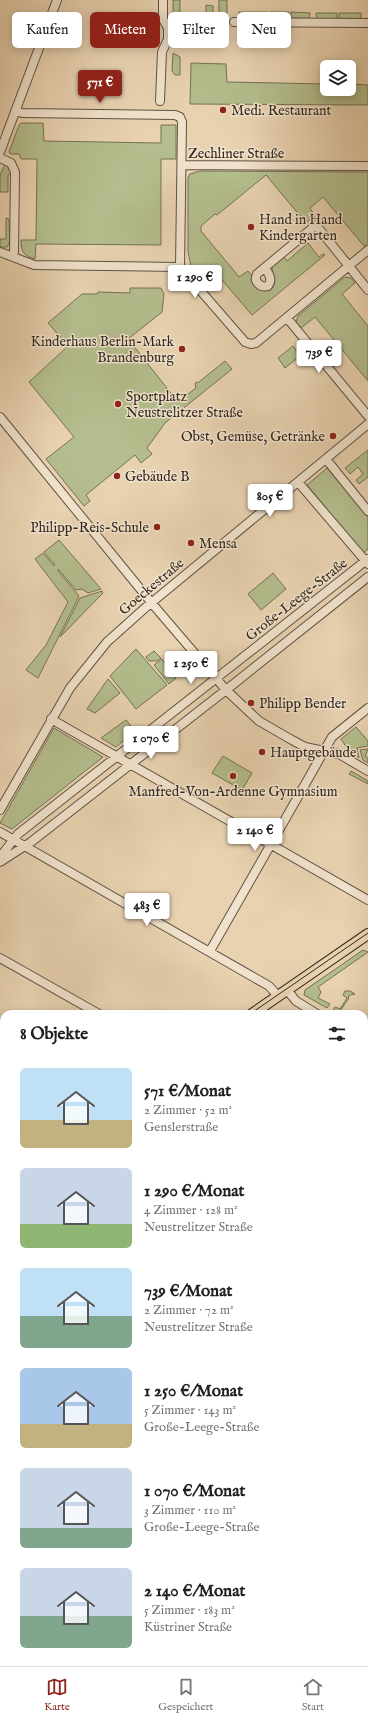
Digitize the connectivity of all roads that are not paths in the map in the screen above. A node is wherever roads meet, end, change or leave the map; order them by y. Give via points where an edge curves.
1 (57, 0) edge
2 (163, 0) edge
3 (234, 22) dead end
4 (368, 23) edge
5 (160, 101) dead end
6 (14, 111) junction
7 (0, 152) edge
8 (0, 158) edge
9 (182, 165) junction
10 (368, 166) edge
11 (368, 250) edge
12 (0, 252) edge
13 (12, 256) junction
14 (180, 267) junction
15 (348, 267) junction
16 (265, 268) dead end
17 (368, 290) edge
18 (287, 318) junction
19 (368, 416) edge
20 (0, 417) edge
21 (368, 424) edge
22 (326, 459) junction
23 (298, 482) junction
24 (368, 511) edge
25 (367, 561) edge
26 (368, 577) edge
27 (151, 602) junction
28 (215, 679) junction
29 (226, 690) junction
30 (368, 708) edge
31 (51, 719) junction
32 (325, 751) junction
33 (116, 756) junction
34 (129, 764) junction
35 (368, 771) edge
36 (0, 810) edge
37 (0, 832) edge
38 (13, 839) junction
39 (271, 844) junction
40 (24, 846) junction
41 (0, 857) edge
42 (0, 862) edge
43 (368, 900) edge
44 (368, 934) edge
45 (210, 952) junction
46 (0, 958) edge
47 (287, 990) junction
48 (278, 996) junction
49 (92, 1010) edge
50 (258, 1010) edge
51 (310, 1010) edge

1 - 6 street
2 - 5 street via 163,20 168,28 168,39 162,52
3 - 4 street
6 - 7 street
6 - 9 street via 175,115 180,117 182,122
8 - 13 street via 11,163 15,172
9 - 10 street, Zechliner Straße
9 - 14 street, Zechliner Straße
11 - 15 street
12 - 13 street
13 - 14 street via 34,265
14 - 18 street via 247,343 256,343
15 - 16 street via 316,225
15 - 17 street
15 - 18 street
18 - 19 street
20 - 27 street
21 - 22 street, Goeckestraße
22 - 23 street, Goeckestraße
22 - 24 street
23 - 25 street
23 - 27 street, Goeckestraße
25 - 28 street, Große-Leege-Straße
26 - 29 street, Große-Leege-Straße
27 - 28 street
27 - 31 street, Goeckestraße via 91,660
28 - 29 street
28 - 33 street, Große-Leege-Straße
29 - 32 street via 259,721 305,747
29 - 34 street, Große-Leege-Straße
30 - 32 street via 332,737
31 - 33 street
31 - 36 street, Goeckestraße
32 - 35 street via 339,754
32 - 39 street
33 - 34 street
33 - 38 street, Große-Leege-Straße
34 - 39 street
34 - 40 street, Große-Leege-Straße
37 - 38 street
38 - 40 street
38 - 41 street, Große-Leege-Straße
39 - 43 street
39 - 45 street
40 - 42 street, Große-Leege-Straße
40 - 45 street
44 - 47 main road
45 - 48 street via 269,986
46 - 49 street
47 - 48 main road
47 - 51 street via 296,1002
48 - 50 main road

